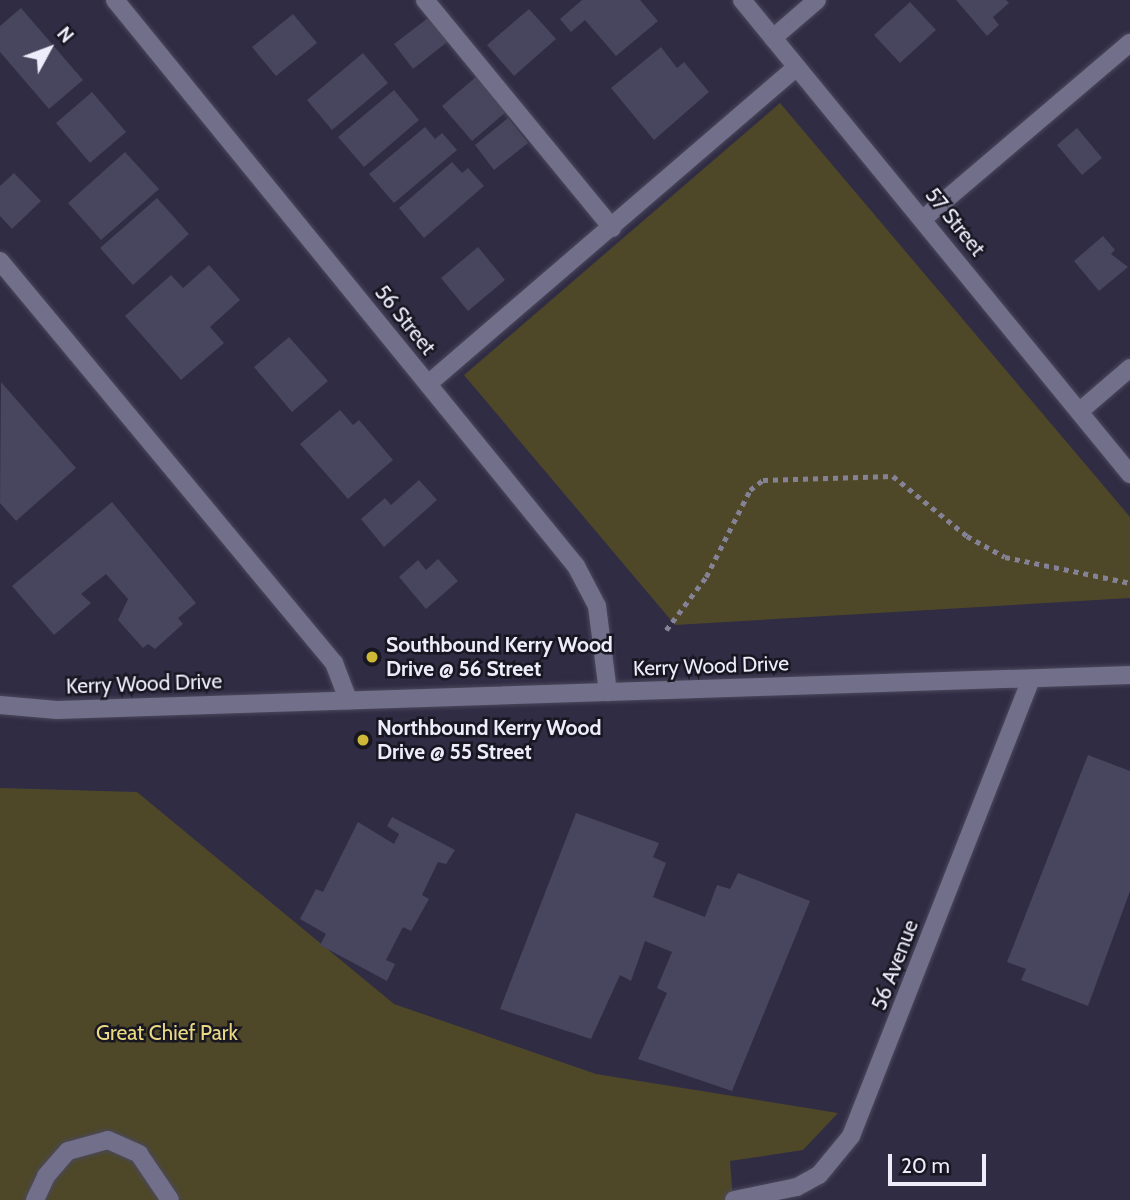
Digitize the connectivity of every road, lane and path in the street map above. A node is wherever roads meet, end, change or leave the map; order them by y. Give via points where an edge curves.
1 (115, 0) edge
2 (425, 0) edge
3 (742, 0) edge
4 (817, 0) edge
5 (774, 38) junction
6 (1130, 43) edge
7 (797, 67) junction
8 (923, 219) junction
9 (611, 229) junction
10 (0, 261) edge
11 (1130, 368) edge
12 (428, 384) junction
13 (1080, 411) junction
14 (1130, 474) edge
15 (1130, 583) edge
16 (666, 630) dead end
17 (1130, 675) edge
18 (1031, 679) junction
19 (608, 692) junction
20 (348, 700) junction
21 (0, 705) edge
22 (35, 1200) edge
23 (170, 1200) edge
24 (734, 1200) edge

1 - 12 street, 56 Street
2 - 9 street
3 - 5 street, 57 Street
4 - 5 street
5 - 7 street, 57 Street
6 - 8 street
7 - 8 street, 57 Street
7 - 9 street
8 - 13 street, 57 Street
9 - 12 street
10 - 20 street via 334,663
11 - 13 street
12 - 19 street, 56 Street via 587,582 597,606
13 - 14 street, 57 Street
15 - 16 path via 1005,557 967,536 893,476 763,480 750,490 706,578
17 - 18 street, Kerry Wood Drive
18 - 19 street, Kerry Wood Drive
18 - 24 street, 56 Avenue via 851,1136 819,1175 797,1187
19 - 20 street, Kerry Wood Drive
20 - 21 street, Kerry Wood Drive via 57,710
22 - 23 street via 46,1176 68,1151 108,1140 139,1154

